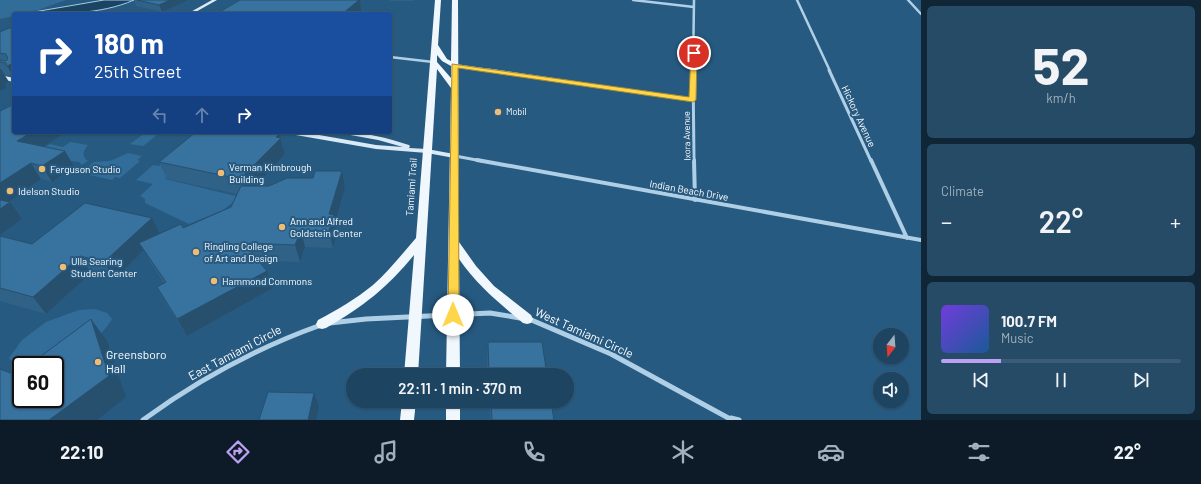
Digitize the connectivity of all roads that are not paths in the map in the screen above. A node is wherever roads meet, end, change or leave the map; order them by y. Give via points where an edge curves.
1 (215, 0) edge
2 (438, 0) edge
3 (455, 0) edge
4 (633, 0) edge
5 (694, 0) edge
6 (797, 0) edge
7 (908, 0) edge
8 (694, 7) junction
9 (193, 12) edge
10 (921, 14) edge
11 (435, 45) junction
12 (392, 57) edge
13 (433, 62) junction
14 (454, 65) junction
15 (0, 77) edge
16 (12, 80) edge
17 (454, 87) junction
18 (693, 100) junction
19 (301, 134) edge
20 (356, 134) edge
21 (427, 151) junction
22 (454, 156) junction
23 (695, 200) junction
24 (907, 238) junction
25 (421, 239) junction
26 (921, 240) edge
27 (454, 243) junction
28 (453, 315) junction
29 (415, 316) junction
30 (527, 319) junction
31 (322, 324) junction
32 (411, 368) edge
33 (453, 368) edge
34 (408, 408) edge
35 (453, 408) edge
36 (732, 419) edge
37 (143, 420) edge
38 (407, 420) edge
39 (453, 420) edge
40 (740, 420) edge

1 - 9 street
2 - 11 main road, Tamiami Trail
3 - 14 main road
4 - 8 street
5 - 8 street, Ixora Avenue
6 - 24 street, Hickory Avenue
7 - 10 street
8 - 18 street, Ixora Avenue
11 - 13 main road, Tamiami Trail
11 - 14 main road via 444,60
12 - 13 street
13 - 17 main road via 444,71 446,78
13 - 21 main road, Tamiami Trail
14 - 17 main road
14 - 18 street
15 - 16 street
17 - 22 main road
18 - 23 street, Ixora Avenue
19 - 21 street via 376,147
20 - 21 street
21 - 22 street
21 - 25 main road, Tamiami Trail
22 - 23 street, Indian Beach Drive
22 - 27 main road
23 - 24 street, Indian Beach Drive
24 - 26 street, Indian Beach Drive
25 - 29 main road, Tamiami Trail
25 - 31 main road via 377,288 351,308
27 - 28 main road
27 - 30 main road via 490,289
28 - 29 street, West Tamiami Circle
28 - 30 street, West Tamiami Circle via 490,313
28 - 33 main road
29 - 31 street, East Tamiami Circle
29 - 32 main road, Tamiami Trail
30 - 36 street, West Tamiami Circle via 611,354
31 - 37 street, East Tamiami Circle via 285,337 205,378
34 - 38 main road
35 - 39 main road
36 - 40 street, West Tamiami Circle

